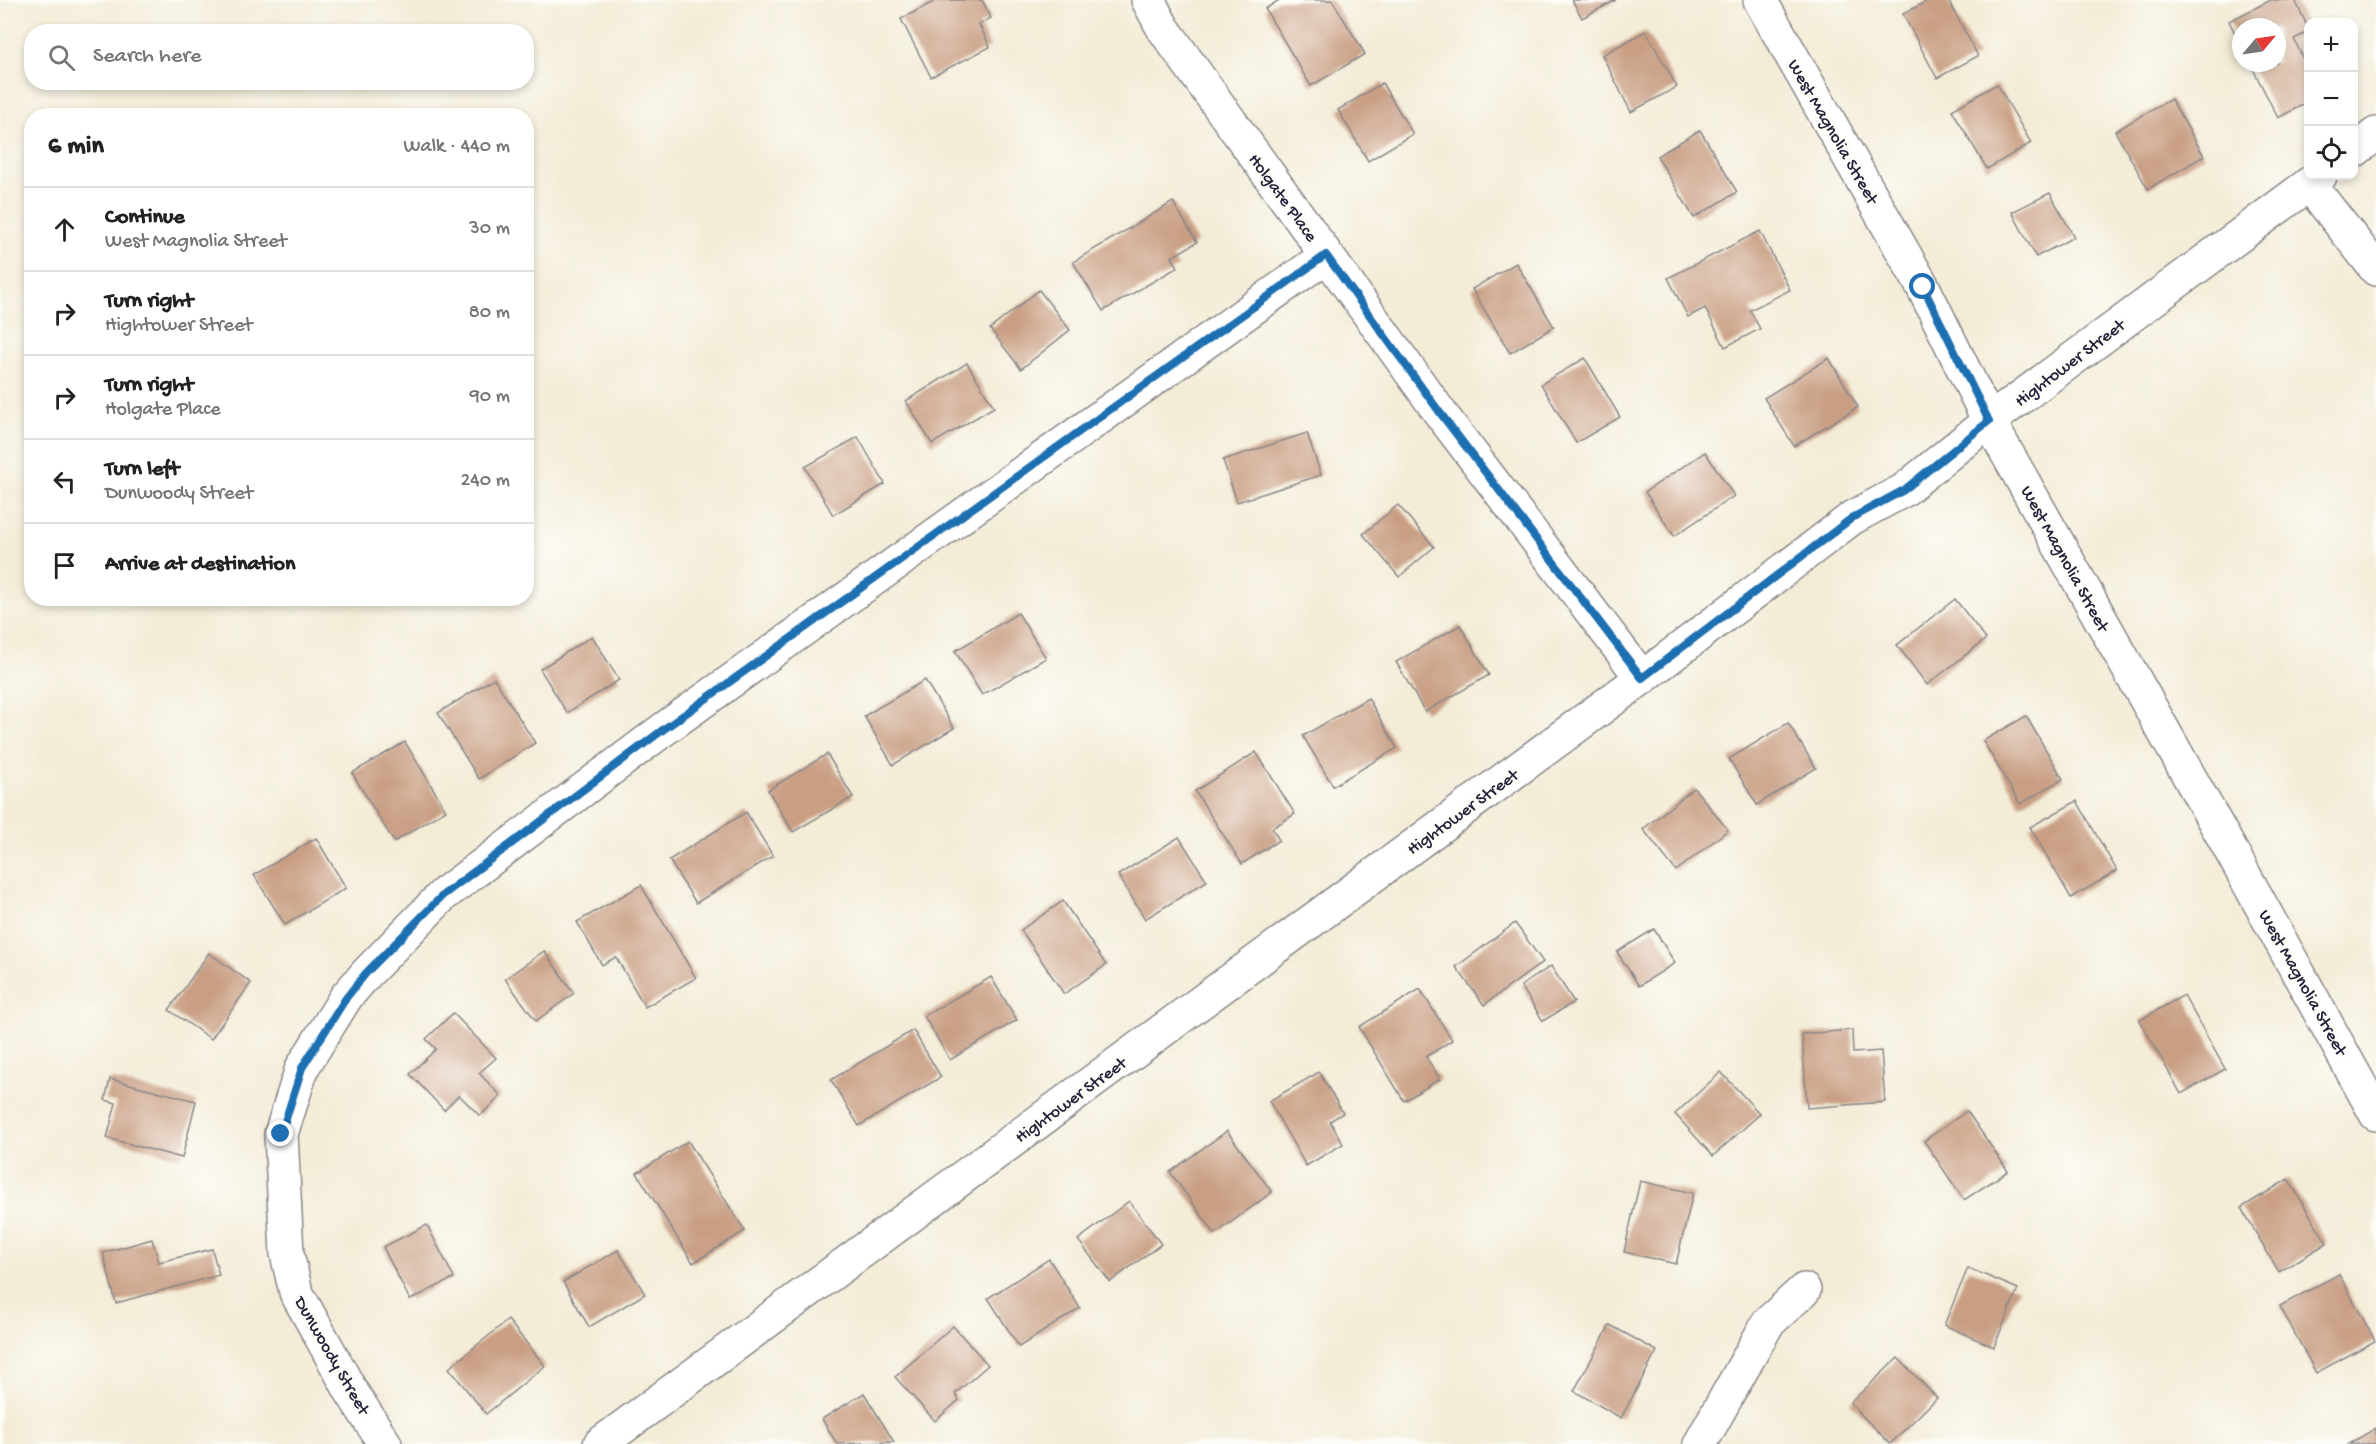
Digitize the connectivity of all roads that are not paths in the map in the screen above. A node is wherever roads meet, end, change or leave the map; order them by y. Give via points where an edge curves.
1 (1148, 0) edge
2 (1760, 0) edge
3 (2376, 134) edge
4 (2358, 148) edge
5 (2315, 180) edge
6 (1326, 255) junction
7 (2376, 269) edge
8 (1989, 421) junction
9 (1642, 678) junction
10 (2376, 1114) edge
11 (1804, 1290) dead end
12 (385, 1444) edge
13 (600, 1444) edge
14 (1700, 1444) edge

1 - 6 street, Holgate Place via 1163,28
2 - 8 street, West Magnolia Street via 1923,287
3 - 4 street
5 - 7 street
5 - 8 street, Hightower Street
6 - 9 street, Holgate Place via 1441,414
6 - 12 street, Dunwoody Street via 664,729 453,888 366,973 346,998 302,1068 281,1134 287,1254 296,1292
8 - 9 street, Hightower Street via 1904,490 1852,518
8 - 10 street, West Magnolia Street
9 - 13 street, Hightower Street
11 - 14 street via 1768,1323

